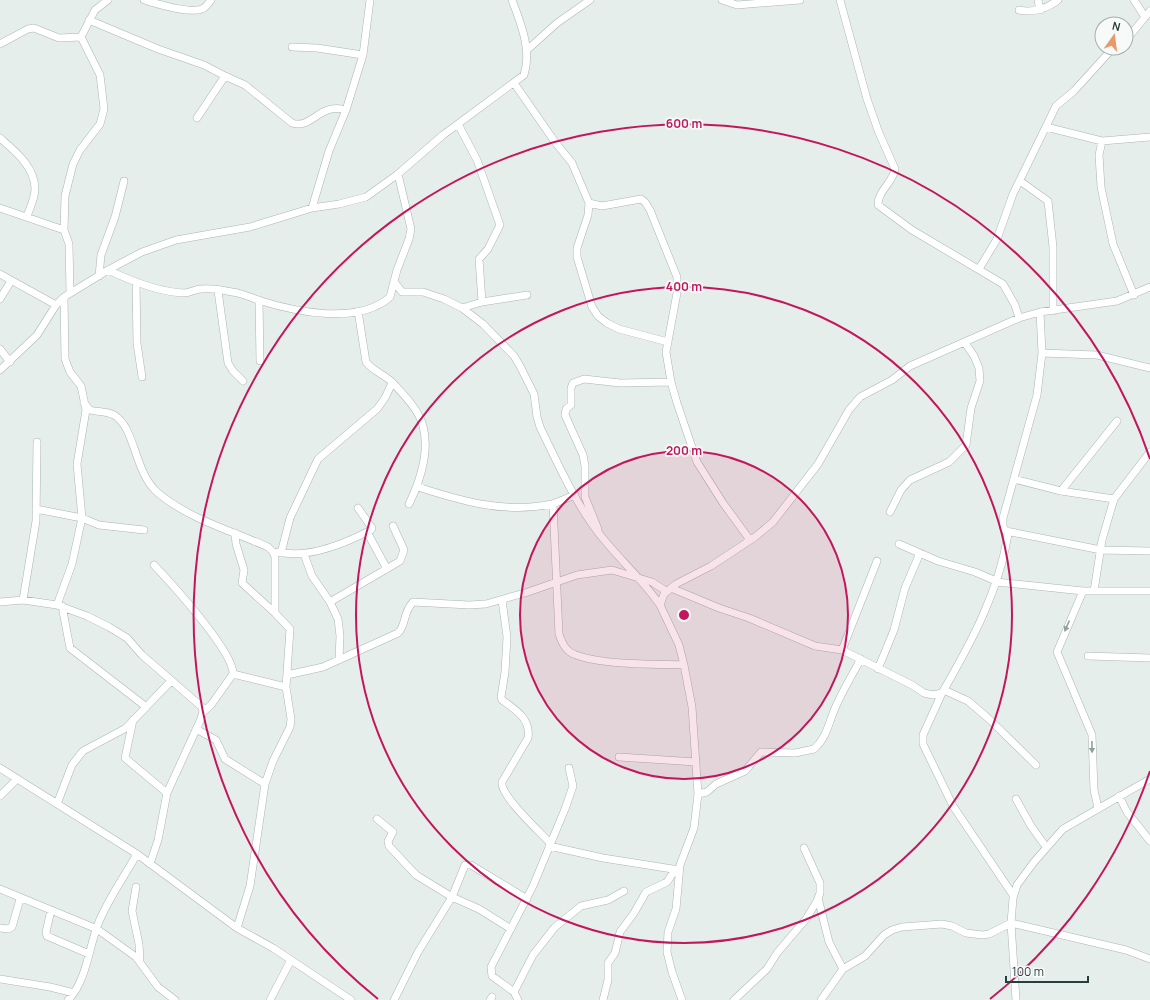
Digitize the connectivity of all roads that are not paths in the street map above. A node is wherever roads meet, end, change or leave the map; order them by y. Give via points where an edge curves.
1 (108, 0) edge
2 (144, 0) edge
3 (211, 0) edge
4 (370, 0) edge
5 (512, 0) edge
6 (590, 0) edge
7 (722, 0) edge
8 (800, 0) edge
9 (840, 0) edge
10 (1038, 0) edge
11 (1058, 0) edge
12 (1134, 0) edge
13 (1018, 10) dead end
14 (1040, 10) junction
15 (1148, 14) edge
16 (89, 20) junction
17 (1134, 31) edge
18 (81, 37) junction
19 (0, 44) edge
20 (292, 48) dead end
21 (527, 50) junction
22 (363, 55) junction
23 (1106, 56) edge
24 (225, 76) junction
25 (514, 83) junction
26 (346, 110) junction
27 (196, 118) dead end
28 (458, 124) junction
29 (1046, 127) junction
30 (1150, 137) edge
31 (0, 138) edge
32 (1102, 141) junction
33 (398, 174) junction
34 (124, 181) dead end
35 (1020, 181) junction
36 (589, 203) junction
37 (0, 208) edge
38 (312, 208) junction
39 (27, 216) junction
40 (64, 230) junction
41 (979, 269) junction
42 (108, 270) junction
43 (0, 274) edge
44 (99, 276) junction
45 (11, 281) junction
46 (136, 282) junction
47 (395, 283) junction
48 (1150, 287) edge
49 (218, 291) junction
50 (70, 292) junction
51 (527, 295) dead end
52 (1134, 295) junction
53 (64, 297) junction
54 (0, 299) edge
55 (259, 300) junction
56 (482, 302) junction
57 (56, 305) junction
58 (462, 308) junction
59 (358, 311) junction
60 (1053, 311) junction
61 (1040, 312) junction
62 (1019, 318) junction
63 (668, 342) junction
64 (965, 343) junction
65 (0, 349) edge
66 (1042, 353) junction
67 (260, 361) dead end
68 (10, 362) junction
69 (1150, 368) edge
70 (0, 370) edge
71 (142, 377) dead end
72 (243, 381) dead end
73 (671, 382) junction
74 (392, 383) junction
75 (84, 403) junction
76 (1117, 421) dead end
77 (37, 442) dead end
78 (1150, 452) edge
79 (1014, 479) junction
80 (418, 487) junction
81 (1061, 491) junction
82 (575, 495) junction
83 (1114, 499) junction
84 (409, 504) dead end
85 (553, 504) junction
86 (36, 508) junction
87 (358, 508) dead end
88 (890, 512) dead end
89 (82, 518) junction
90 (393, 526) dead end
91 (144, 530) dead end
92 (1006, 531) junction
93 (367, 532) junction
94 (235, 533) junction
95 (600, 535) junction
96 (750, 540) junction
97 (899, 544) dead end
98 (1101, 550) junction
99 (1150, 551) edge
100 (277, 552) junction
101 (920, 553) junction
102 (304, 554) junction
103 (877, 561) dead end
104 (154, 565) dead end
105 (387, 569) junction
106 (641, 580) junction
107 (996, 582) junction
108 (556, 584) junction
109 (669, 590) junction
110 (1083, 591) junction
111 (1094, 591) junction
112 (1150, 591) edge
113 (23, 600) junction
114 (502, 600) junction
115 (0, 602) edge
116 (330, 602) junction
117 (660, 605) junction
118 (60, 606) junction
119 (275, 613) junction
120 (842, 650) junction
121 (1088, 656) dead end
122 (1150, 658) edge
123 (339, 659) junction
124 (860, 659) junction
125 (684, 665) junction
126 (878, 668) junction
127 (233, 674) junction
128 (287, 674) junction
129 (171, 681) junction
130 (286, 687) junction
131 (943, 691) junction
132 (145, 706) junction
133 (203, 712) junction
134 (134, 719) junction
135 (196, 729) junction
136 (619, 757) dead end
137 (696, 762) junction
138 (1036, 765) dead end
139 (0, 768) edge
140 (569, 768) dead end
141 (1150, 779) edge
142 (16, 780) junction
143 (265, 784) junction
144 (168, 793) junction
145 (698, 794) junction
146 (0, 796) edge
147 (1119, 796) junction
148 (1016, 799) dead end
149 (57, 804) junction
150 (1098, 808) junction
151 (377, 819) dead end
152 (1150, 841) edge
153 (550, 844) junction
154 (1046, 847) junction
155 (804, 848) dead end
156 (137, 854) junction
157 (150, 864) junction
158 (677, 870) junction
159 (136, 887) dead end
160 (0, 889) edge
161 (624, 891) dead end
162 (1014, 895) junction
163 (452, 897) junction
164 (818, 898) junction
165 (20, 899) junction
166 (527, 899) junction
167 (51, 910) junction
168 (1011, 923) junction
169 (0, 928) edge
170 (237, 928) junction
171 (511, 929) junction
172 (97, 930) junction
173 (89, 954) junction
174 (1150, 959) edge
175 (291, 960) junction
176 (140, 962) junction
177 (843, 969) junction
178 (0, 979) edge
179 (514, 992) junction
180 (74, 993) junction
181 (68, 1000) edge
182 (175, 1000) edge
183 (270, 1000) edge
184 (351, 1000) edge
185 (394, 1000) edge
186 (518, 1000) edge
187 (603, 1000) edge
188 (682, 1000) edge
189 (734, 1000) edge
190 (821, 1000) edge
191 (1016, 1000) edge

1 - 16 street via 95,10
2 - 3 street via 200,10
4 - 22 street
5 - 21 street
6 - 21 street
7 - 8 street via 737,5
9 - 41 street via 867,99 895,169 894,175 878,197 878,205 912,230
10 - 14 street
11 - 14 street
12 - 15 street
13 - 14 street
15 - 17 street
16 - 18 street
16 - 24 street via 204,65
18 - 19 street via 59,38 34,28
18 - 40 street via 100,75 104,109 100,124 80,150 73,164 65,196
20 - 22 street via 317,48
21 - 25 street via 524,75
22 - 26 street
23 - 29 street via 1074,91 1056,106
24 - 26 street via 245,84 292,123 298,125 330,108
24 - 27 street
25 - 28 street
25 - 36 street via 572,163
26 - 38 street via 329,151
28 - 33 street
28 - 56 street via 477,160 500,225 488,249 479,259
29 - 32 street
29 - 35 street
30 - 32 street
31 - 39 street via 29,168 35,188
32 - 52 street via 1099,155 1102,187 1113,244
33 - 38 street via 366,197
33 - 47 street via 411,229
34 - 44 street via 115,217 101,255
35 - 41 street via 997,239
35 - 60 street via 1048,201 1053,247
36 - 63 street via 577,257 592,306 607,324
36 - 63 street via 602,206 638,199 645,202 671,261 678,284
37 - 39 street
38 - 42 street via 250,227 176,240 142,252
39 - 40 street
40 - 50 street via 69,244
41 - 62 street via 1003,284
42 - 44 street
42 - 46 street
43 - 45 street
44 - 50 street
45 - 54 street
45 - 57 street
46 - 49 street via 178,292 202,289
46 - 71 street via 137,342
47 - 58 street via 402,292 424,292
47 - 59 street via 390,297
48 - 52 street
49 - 55 street via 241,294
49 - 72 street via 228,363 232,371
50 - 53 street
51 - 56 street
52 - 60 street via 1117,301
53 - 57 street
53 - 75 street via 65,359 70,372 82,386
55 - 59 street via 306,312 329,314
55 - 67 street
56 - 58 street
57 - 68 street via 37,335
58 - 82 street via 483,324 514,356 534,394 540,427
59 - 74 street via 366,362
60 - 61 street
61 - 62 street
61 - 66 street
62 - 64 street
63 - 73 street via 666,352
64 - 88 street via 979,368 980,381 971,408 966,445 949,462 910,480 901,490
64 - 96 street via 910,366 892,380 860,397 849,410 818,464 787,505 773,522
65 - 68 street
66 - 69 street via 1097,355
66 - 79 street via 1037,396
68 - 70 street
73 - 95 street via 620,383 584,379 571,388 570,405 565,414 583,455 585,497
73 - 96 street via 697,462
74 - 80 street via 416,412 423,426 423,460
74 - 100 street via 377,409 318,459
75 - 89 street via 85,412 77,464
75 - 94 street via 90,410 111,414 118,419 133,445 143,476 158,494 200,518
76 - 81 street
77 - 86 street
78 - 83 street
79 - 81 street
79 - 92 street via 1003,518 1003,527
80 - 84 street
80 - 85 street via 467,503 522,507
81 - 83 street
82 - 85 street
82 - 95 street
83 - 98 street
85 - 108 street
86 - 89 street
86 - 113 street via 34,538
87 - 93 street via 372,528
89 - 91 street via 99,525
89 - 118 street
90 - 105 street via 404,550 400,561
92 - 98 street
92 - 107 street via 1008,534
93 - 102 street
93 - 105 street
94 - 100 street
94 - 119 street via 244,570 242,583
95 - 106 street
96 - 109 street
97 - 101 street
98 - 99 street
98 - 111 street
100 - 102 street
100 - 119 street
101 - 107 street via 976,572
101 - 126 street via 905,588 894,630
102 - 116 street via 312,576
103 - 120 street
104 - 127 street via 192,606 231,661
105 - 116 street
106 - 108 street via 612,570 577,575
106 - 109 street
106 - 117 street
107 - 110 street
107 - 131 street via 979,624
108 - 114 street
108 - 125 street via 559,634 562,644 575,655 602,661
109 - 117 street
109 - 120 street via 749,618 815,646
110 - 111 street
110 -> 150 street via 1057,652 1092,735 1094,790
111 - 112 street
113 - 115 street
113 - 118 street
114 - 123 street via 469,605 413,602 406,609 403,626 398,633
114 - 153 street via 507,637 501,697 527,722 529,730 528,738 502,785 520,811
116 - 123 street via 338,619
117 - 125 street via 679,645
118 - 129 street via 87,616 127,638
118 - 132 street via 70,648
119 - 128 street via 290,629
120 - 124 street
121 - 122 street
123 - 128 street via 313,670
124 - 126 street
124 - 145 street via 824,736 814,750 761,752 745,771 716,784 707,792
125 - 137 street via 692,707
126 - 131 street via 924,694 933,695
127 - 130 street
127 - 133 street
128 - 130 street
129 - 132 street
129 - 133 street via 199,703
130 - 143 street via 290,727
131 - 138 street via 968,701
131 - 162 street via 923,736 923,744 953,806
132 - 134 street
133 - 135 street
134 - 144 street via 125,758
134 - 149 street via 126,728 83,751 72,765
135 - 143 street via 216,740 225,759
135 - 144 street
136 - 137 street
137 - 145 street
139 - 142 street
140 - 153 street via 572,788
141 - 147 street
142 - 146 street
142 - 149 street
143 - 170 street via 250,886
144 - 157 street via 160,834
145 - 158 street via 694,828
147 - 150 street
147 - 152 street
148 - 154 street
149 - 156 street
150 - 154 street via 1063,828
151 - 163 street via 392,830 387,844 407,867
153 - 158 street via 603,858
153 - 166 street
154 - 162 street via 1018,883
155 - 164 street via 819,877
156 - 157 street
156 - 172 street via 110,898
157 - 170 street
158 - 187 street via 667,882 645,893 620,932 615,953 608,963 608,980
158 - 188 street via 676,909 668,929 667,952
159 - 176 street via 132,911 140,944
160 - 165 street
161 - 179 street via 608,900 582,906 555,927 533,955
162 - 168 street
163 - 166 street via 465,865 468,864
163 - 171 street
163 - 185 street via 418,952
164 - 177 street via 829,942
164 - 189 street via 806,919 767,969
165 - 167 street
165 - 169 street via 12,927
166 - 171 street
167 - 172 street
167 - 173 street via 46,932 48,936
168 - 174 street via 1126,950
168 - 177 street via 982,935 966,933 942,924 894,929 865,956
168 - 191 street
170 - 175 street
171 - 179 street via 490,972
172 - 173 street
172 - 176 street
173 - 180 street via 80,983
175 - 183 street
175 - 184 street
176 - 182 street via 158,987
177 - 190 street
178 - 180 street
179 - 186 street
180 - 181 street

